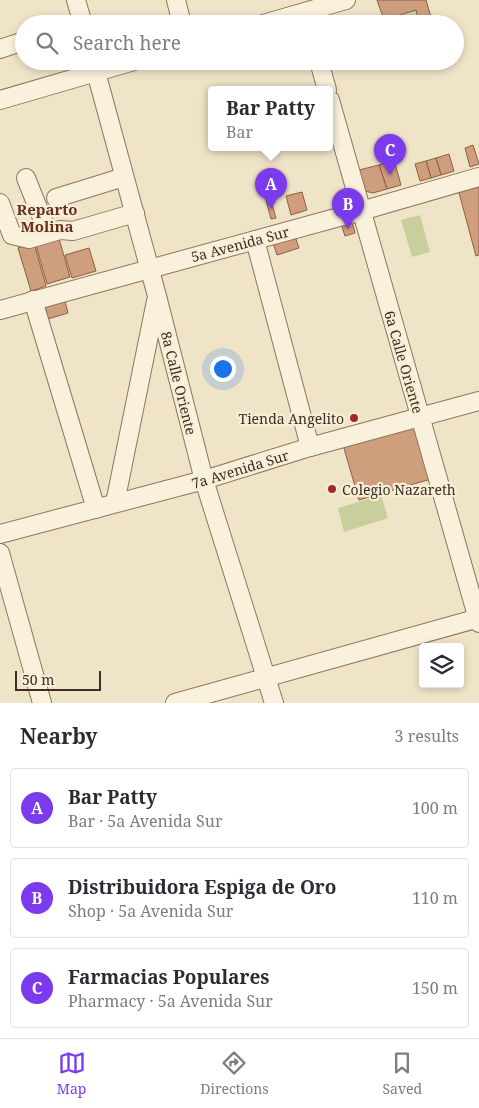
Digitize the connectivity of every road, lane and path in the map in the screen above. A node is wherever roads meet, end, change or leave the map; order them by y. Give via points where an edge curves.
1 (76, 0) edge
2 (176, 0) edge
3 (346, 0) edge
4 (305, 12) edge
5 (79, 15) edge
6 (180, 15) edge
7 (15, 44) edge
8 (0, 49) edge
9 (85, 70) edge
10 (95, 70) edge
11 (321, 70) edge
12 (326, 86) edge
13 (0, 100) edge
14 (333, 110) edge
15 (124, 177) junction
16 (479, 177) edge
17 (26, 178) dead end
18 (56, 198) dead end
19 (0, 203) edge
20 (362, 211) junction
21 (135, 214) junction
22 (48, 233) junction
23 (255, 240) junction
24 (149, 269) junction
25 (157, 296) junction
26 (33, 300) junction
27 (0, 310) edge
28 (479, 400) edge
29 (420, 418) junction
30 (310, 448) junction
31 (204, 480) junction
32 (115, 504) junction
33 (96, 509) junction
34 (0, 534) edge
35 (0, 553) edge
36 (479, 620) edge
37 (267, 678) junction
38 (42, 703) edge
39 (175, 703) edge
40 (274, 703) edge

1 - 5 street
2 - 6 street
3 - 4 street
7 - 8 street
9 - 13 street
10 - 15 street, 8a Calle Oriente
11 - 12 street
14 - 20 street, 6a Calle Oriente
15 - 18 street
15 - 21 street, 8a Calle Oriente
16 - 20 street, 5a Avenida Sur
17 - 22 street
19 - 22 street via 12,235 29,239
20 - 23 street, 5a Avenida Sur
20 - 29 street, 6a Calle Oriente
21 - 22 street via 73,231
21 - 24 street, 8a Calle Oriente
23 - 24 street, 5a Avenida Sur
23 - 30 street
24 - 25 street, 8a Calle Oriente
24 - 26 street, 5a Avenida Sur
25 - 31 street, 8a Calle Oriente
25 - 32 street
26 - 27 street, 5a Avenida Sur
26 - 33 street
28 - 29 street, 7a Avenida Sur
29 - 30 street, 7a Avenida Sur
29 - 36 street, 6a Calle Oriente
30 - 31 street, 7a Avenida Sur
31 - 32 street, 7a Avenida Sur
31 - 37 street, 8a Calle Oriente
32 - 33 street, 7a Avenida Sur
33 - 34 street, 7a Avenida Sur
35 - 38 street
36 - 37 street
37 - 39 street
37 - 40 street, 8a Calle Oriente

